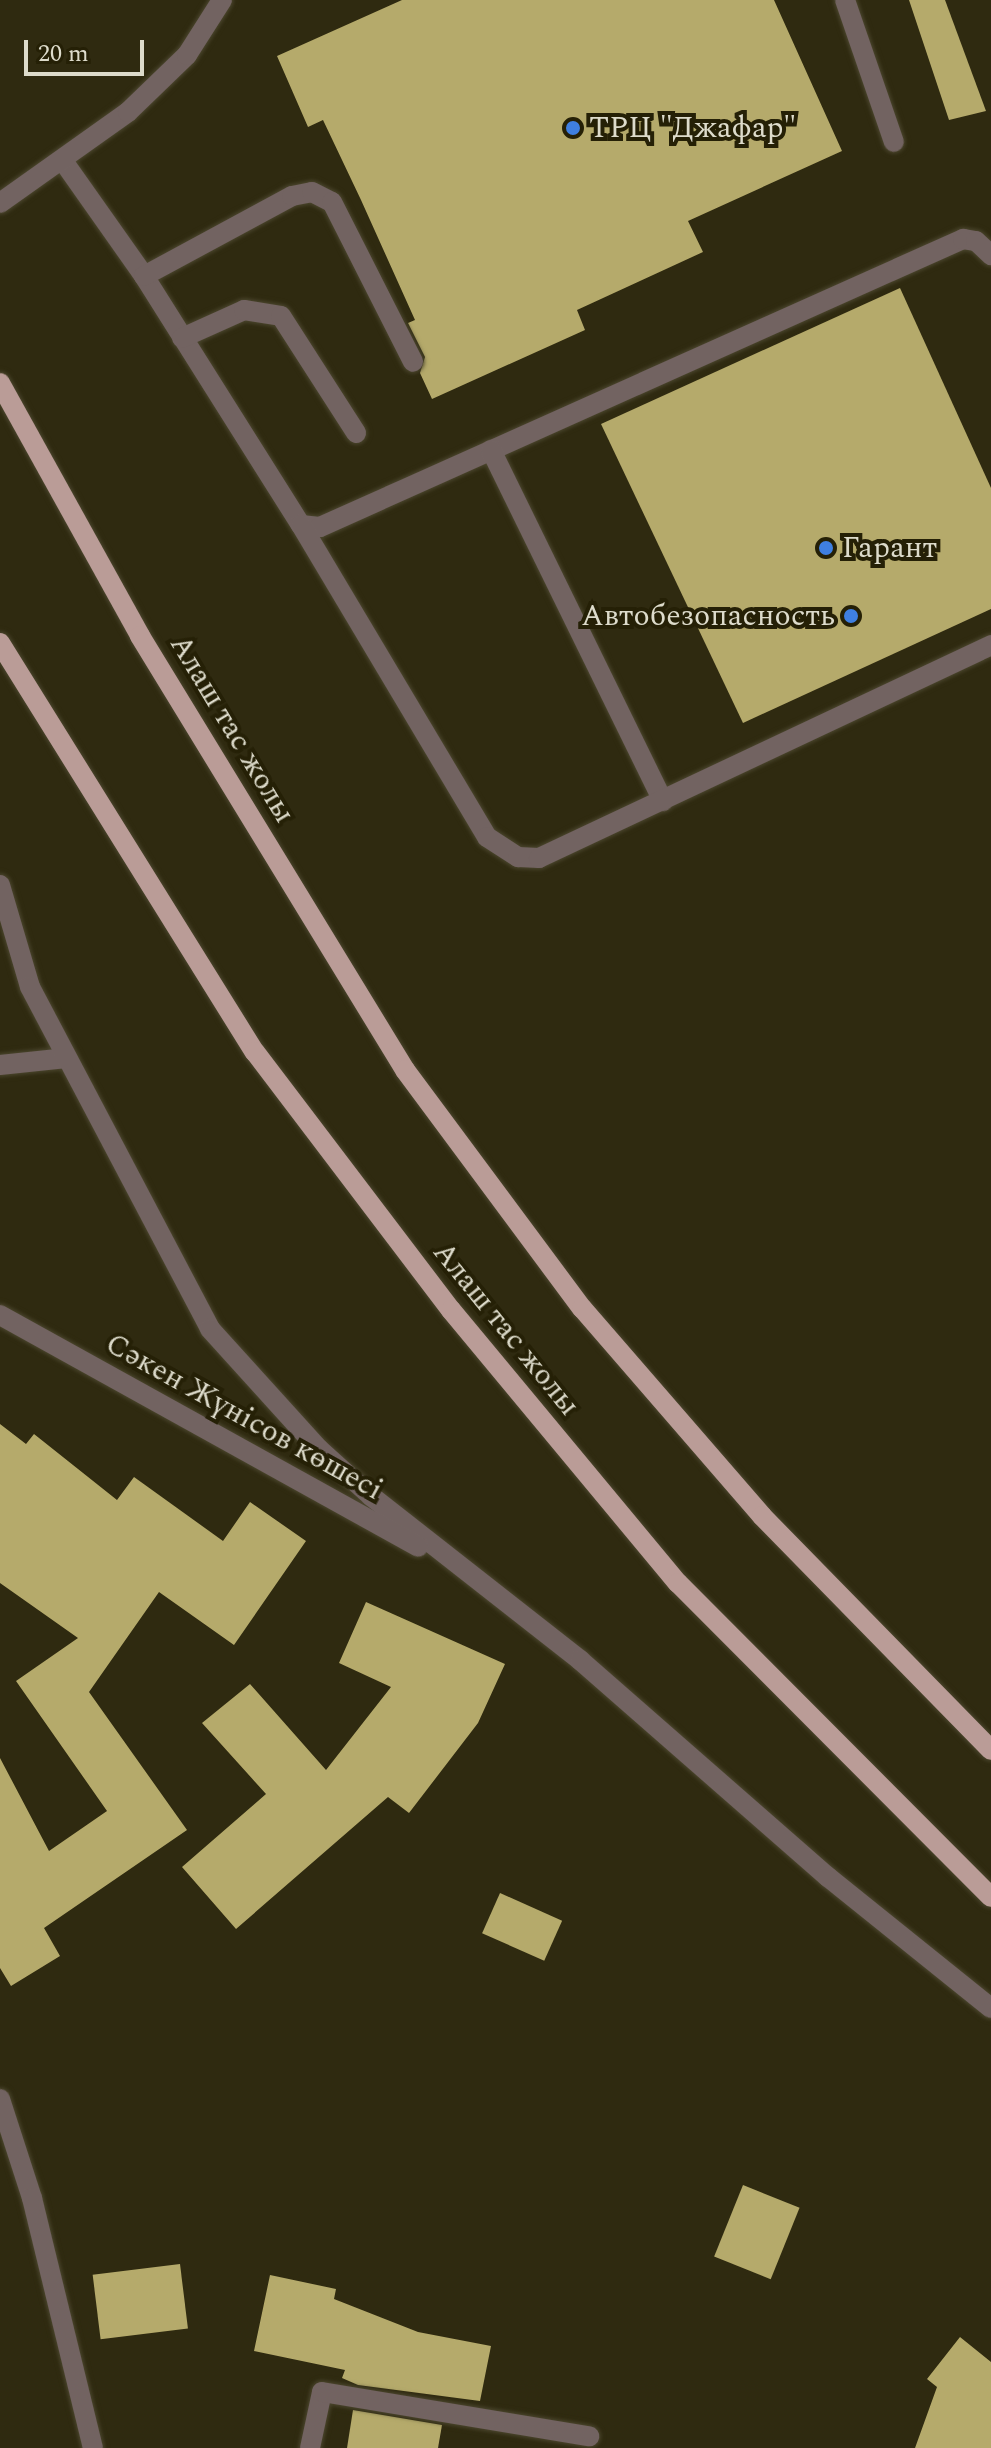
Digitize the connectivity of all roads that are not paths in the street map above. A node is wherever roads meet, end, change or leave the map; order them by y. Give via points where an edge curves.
1 (222, 0) edge
2 (845, 0) edge
3 (894, 142) dead end
4 (63, 161) junction
5 (0, 203) edge
6 (991, 255) edge
7 (144, 276) junction
8 (182, 338) junction
9 (413, 362) dead end
10 (0, 383) edge
11 (356, 433) dead end
12 (491, 450) junction
13 (301, 525) junction
14 (0, 643) edge
15 (991, 645) edge
16 (663, 801) junction
17 (0, 885) edge
18 (67, 1058) junction
19 (0, 1065) edge
20 (0, 1315) edge
21 (460, 1570) junction
22 (991, 1750) edge
23 (991, 1897) edge
24 (991, 2006) edge
25 (0, 2099) edge
26 (589, 2436) dead end
27 (93, 2448) edge
28 (310, 2448) edge

1 - 4 street via 187,55 128,112
2 - 3 street
4 - 5 street
4 - 7 street
6 - 12 street via 976,241 963,239
7 - 8 street
7 - 9 street via 292,196 312,192 332,202
8 - 11 street via 244,310 281,316
8 - 13 street
10 - 22 main road, Алаш тас жолы via 140,636 405,1070 582,1308 762,1516
12 - 13 street via 320,527
12 - 16 street
13 - 16 street via 487,837 501,849 539,858
14 - 23 main road, Алаш тас жолы via 61,731 255,1052 451,1310 678,1583
15 - 16 street
17 - 18 street via 30,987
18 - 19 street
18 - 21 street via 210,1329 319,1449
20 - 21 street, Сәкен Жүнісов көшесі
21 - 24 street via 580,1660 828,1877
25 - 27 street via 32,2198
26 - 28 street via 322,2392

